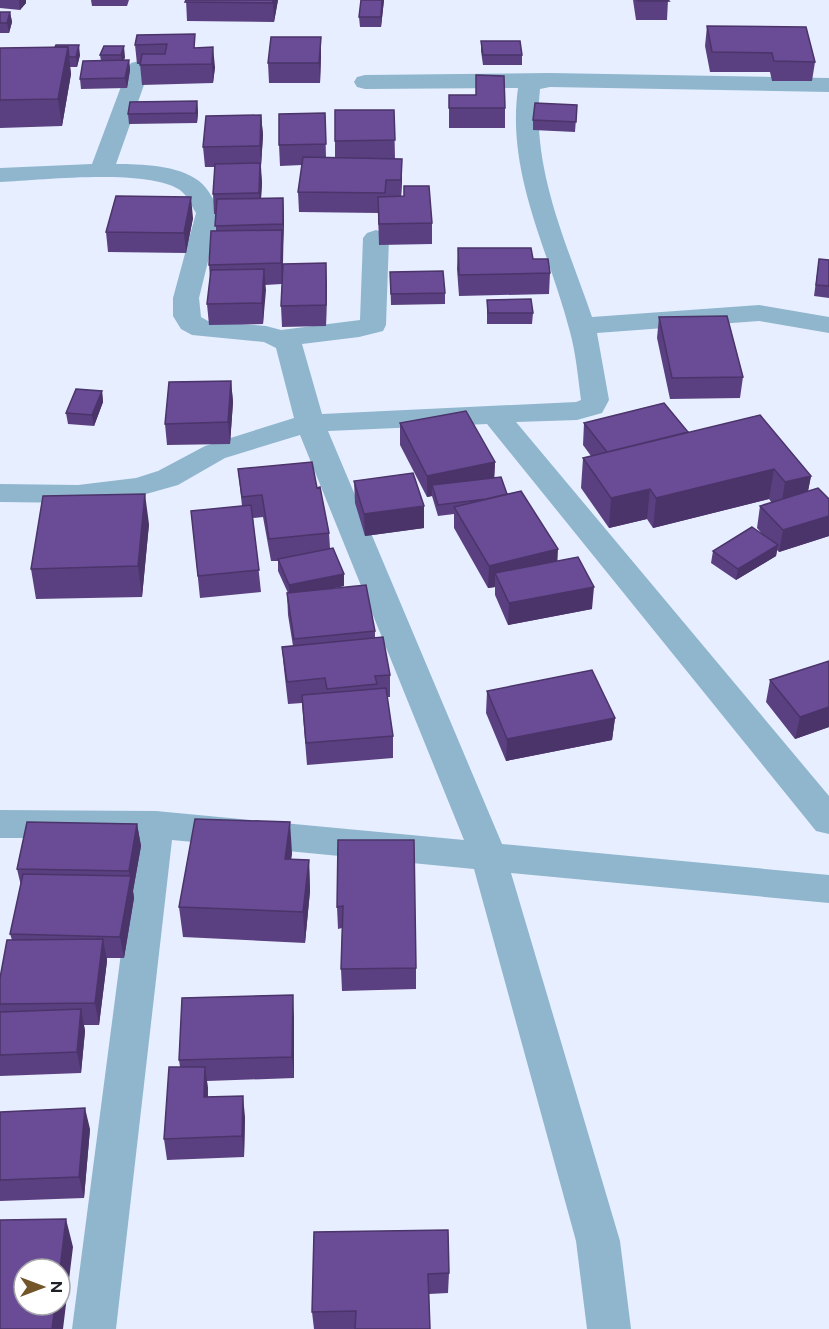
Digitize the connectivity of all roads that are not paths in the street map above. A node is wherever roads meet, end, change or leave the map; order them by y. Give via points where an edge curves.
1 (139, 68) edge
2 (541, 81) junction
3 (365, 82) dead end
4 (829, 85) edge
5 (101, 171) junction
6 (0, 175) edge
7 (376, 238) edge
8 (829, 324) edge
9 (582, 326) junction
10 (280, 338) junction
11 (493, 413) junction
12 (310, 423) junction
13 (0, 493) edge
14 (829, 821) edge
15 (0, 824) edge
16 (156, 825) junction
17 (488, 855) junction
18 (829, 889) edge
19 (94, 1329) edge
20 (609, 1329) edge

1 - 5 street
2 - 3 street
2 - 4 street
2 - 9 street via 529,87 527,94 527,130 535,186
5 - 6 street
5 - 10 street via 159,174 186,183 198,194 208,213 186,298 190,323 202,329
7 - 10 street via 373,325
8 - 9 street via 759,313
9 - 11 street via 595,400 592,407 578,411
10 - 12 street via 289,344
11 - 12 street
11 - 14 street
12 - 13 street via 232,446 168,478 139,487 78,494
12 - 17 street
15 - 16 street
16 - 17 street
16 - 19 street
17 - 18 street
17 - 20 street via 598,1241

